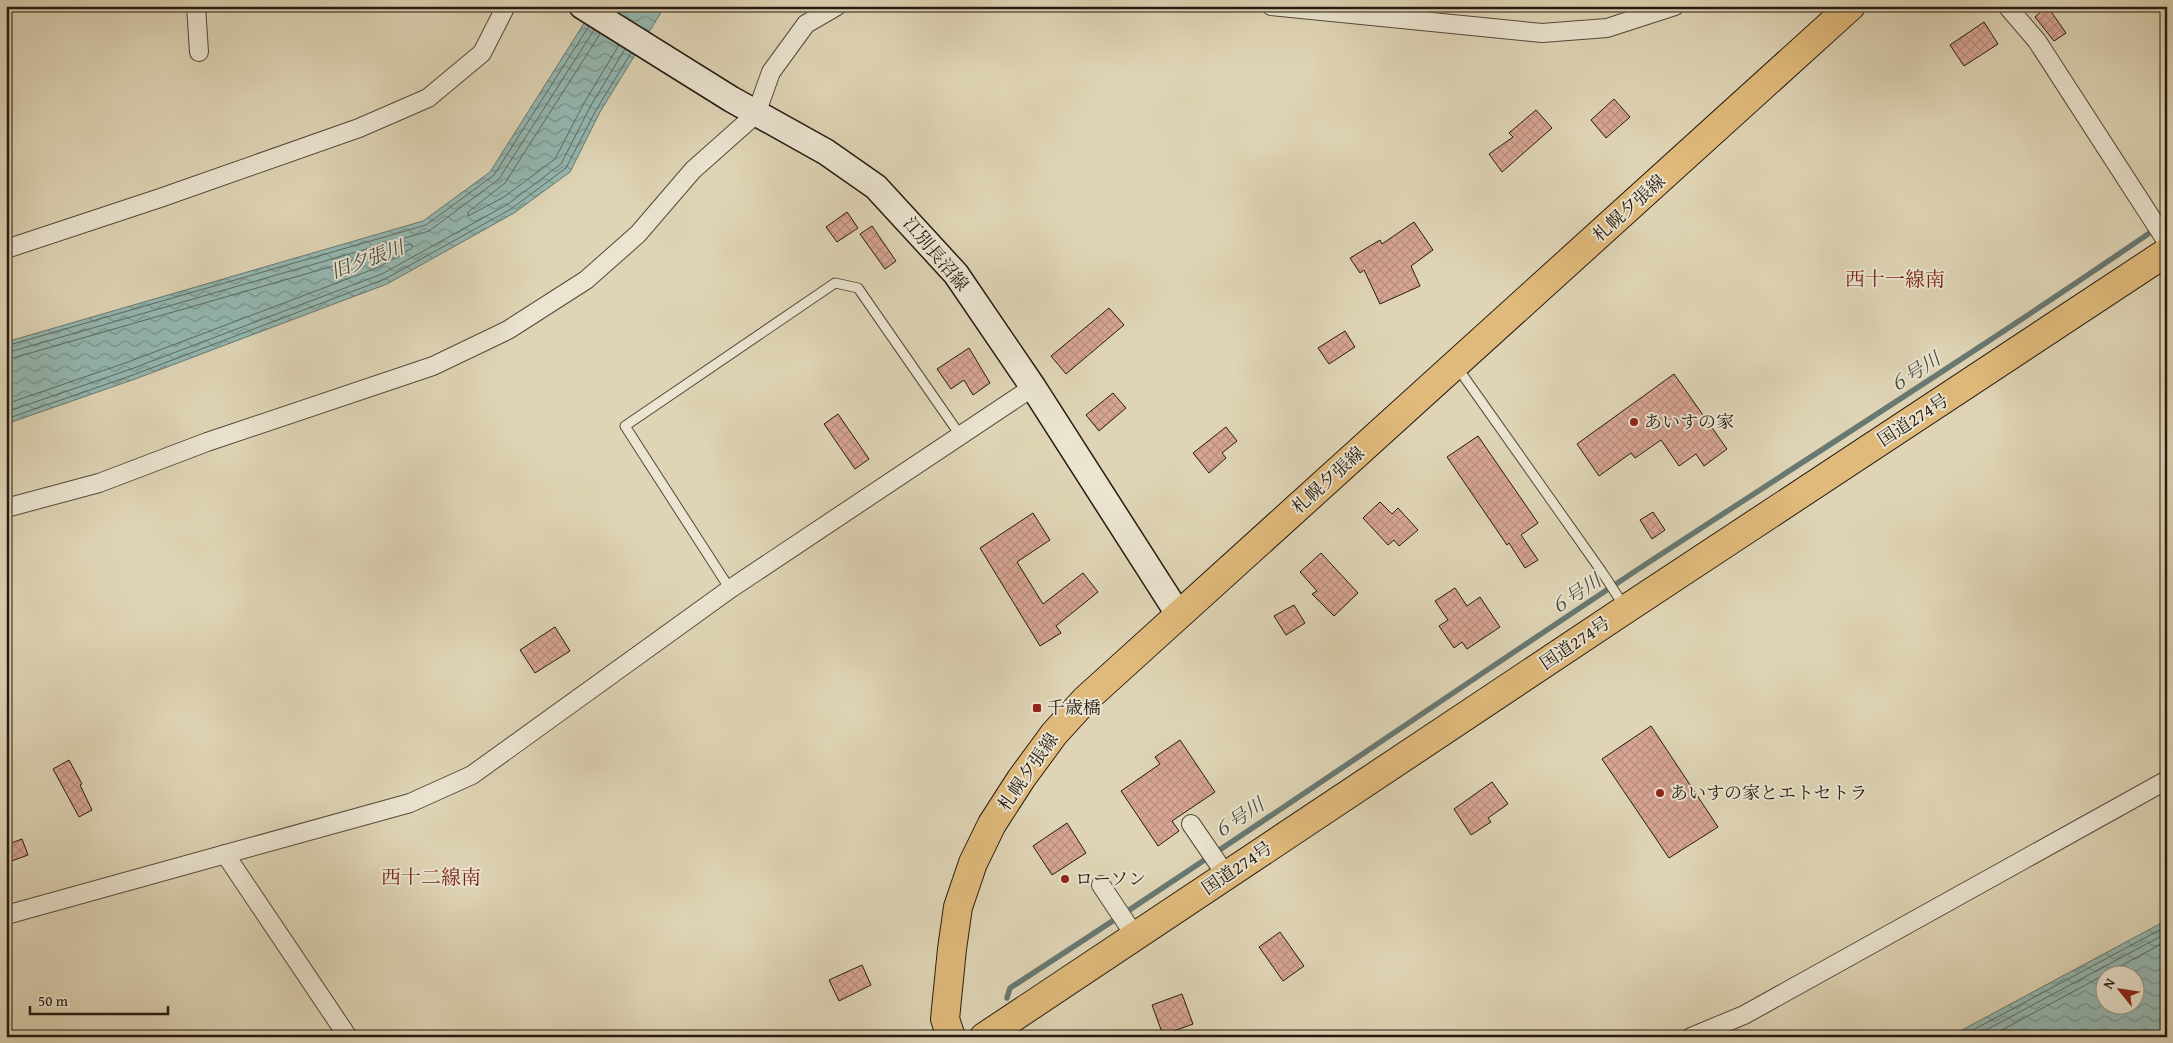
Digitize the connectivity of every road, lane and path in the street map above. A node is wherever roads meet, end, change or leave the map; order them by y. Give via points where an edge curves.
1 (196, 6) edge
2 (506, 6) edge
3 (582, 6) edge
4 (837, 6) edge
5 (1271, 6) edge
6 (1675, 6) edge
7 (1851, 6) edge
8 (2006, 6) edge
9 (199, 52) dead end
10 (756, 114) junction
11 (2166, 244) edge
12 (6, 249) edge
13 (1456, 365) junction
14 (1033, 387) junction
15 (960, 435) junction
16 (6, 508) edge
17 (730, 589) junction
18 (1623, 604) junction
19 (1179, 615) junction
20 (2167, 780) edge
21 (1192, 824) dead end
22 (225, 854) junction
23 (1223, 870) junction
24 (1101, 885) dead end
25 (6, 916) edge
26 (1132, 931) junction
27 (348, 1037) edge
28 (951, 1037) edge
29 (984, 1037) edge
30 (1691, 1037) edge

1 - 9 street
2 - 12 street via 482,53 428,98 332,137
3 - 10 main road, 江別長沼線
4 - 10 street via 806,24 771,72
5 - 6 street via 1542,33 1607,28
7 - 13 main road, 札幌夕張線
8 - 11 street via 2037,41
10 - 14 main road, 江別長沼線 via 826,152 876,187 956,274
10 - 16 street via 693,170 638,234 586,280 508,330 432,366 207,442 99,483
11 - 18 main road, 国道274号
13 - 18 lane
13 - 19 main road, 札幌夕張線
14 - 15 street
14 - 19 main road, 江別長沼線
15 - 17 street
15 - 17 lane via 858,288 834,283 625,426
17 - 22 street via 472,775 410,803
18 - 23 main road, 国道274号
19 - 28 main road, 札幌夕張線 via 1085,700 1054,734 992,824 973,863 958,907 945,1019
20 - 30 street via 1744,1016
21 - 23 street
22 - 25 street
22 - 27 street
23 - 26 main road, 国道274号
24 - 26 street
26 - 29 main road, 国道274号

